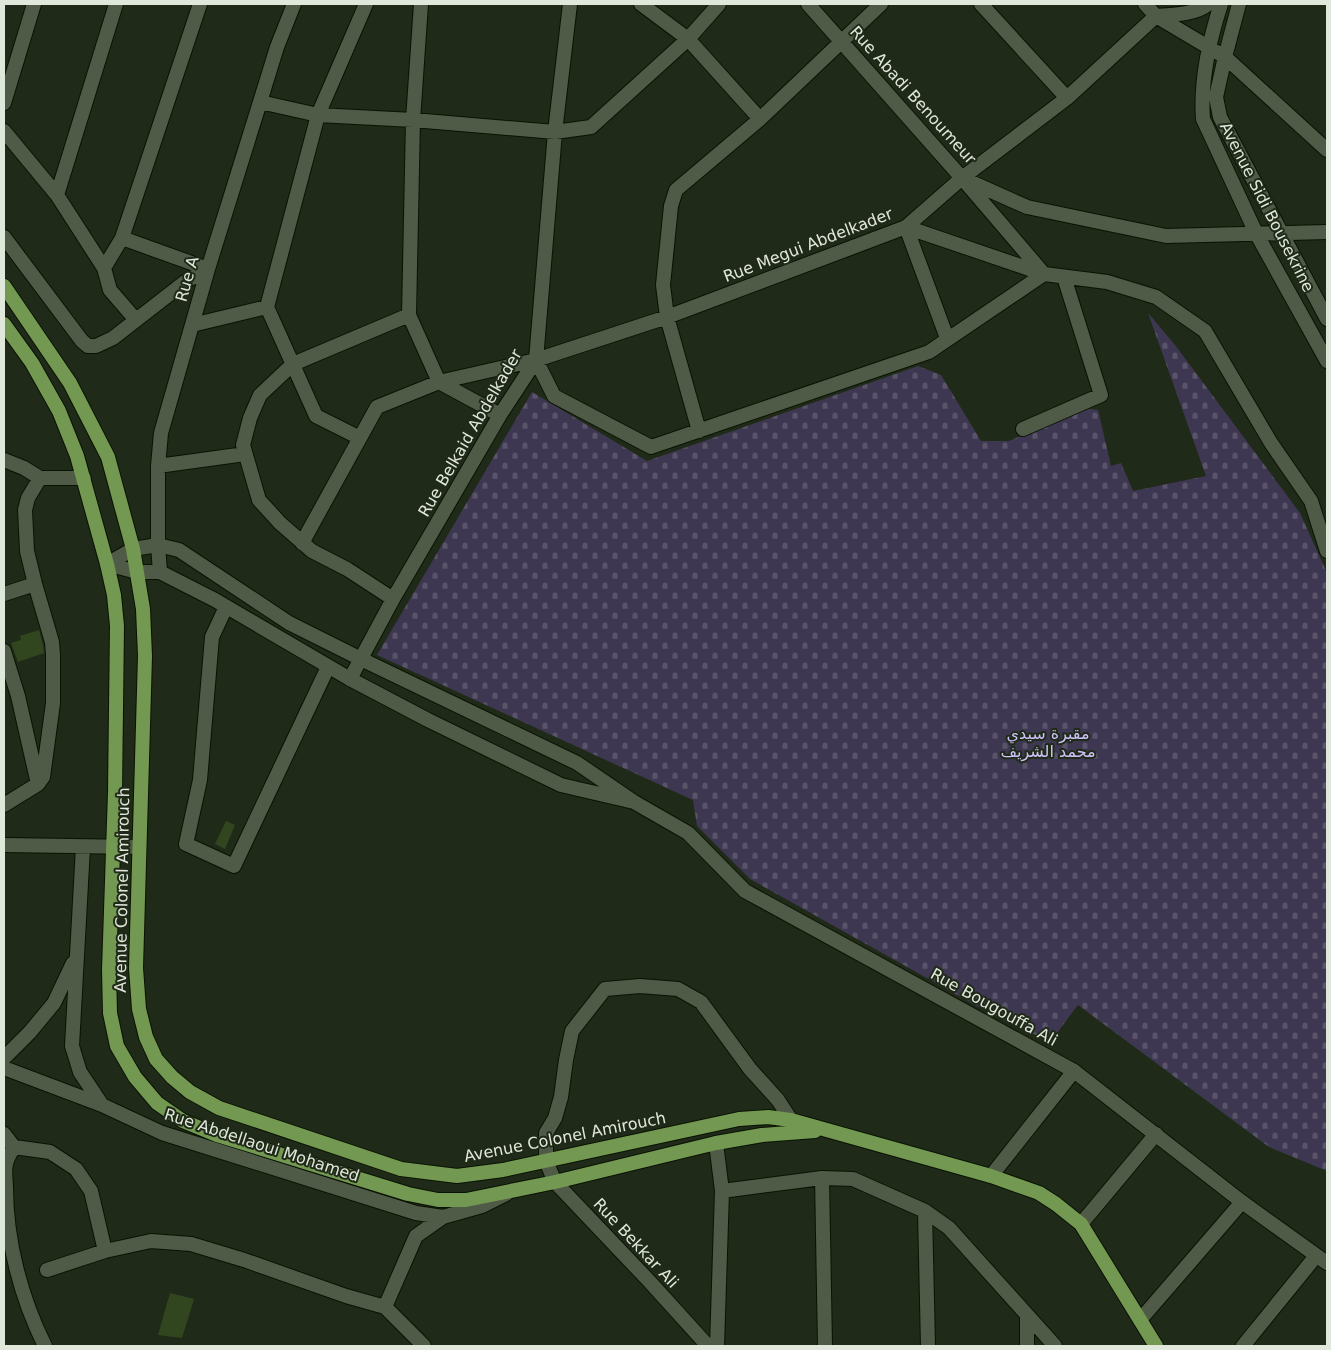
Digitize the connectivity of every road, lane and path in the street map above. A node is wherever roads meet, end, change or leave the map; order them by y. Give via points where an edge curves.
1 (34, 4) edge
2 (116, 4) edge
3 (200, 4) edge
4 (294, 4) edge
5 (366, 4) edge
6 (421, 4) edge
7 (570, 4) edge
8 (641, 4) edge
9 (719, 4) edge
10 (808, 4) edge
11 (881, 4) edge
12 (981, 4) edge
13 (1145, 4) edge
14 (1208, 4) edge
15 (1221, 4) edge
16 (1239, 4) edge
17 (1156, 16) junction
18 (688, 38) junction
19 (841, 42) junction
20 (1209, 48) junction
21 (1225, 57) junction
22 (1067, 98) junction
23 (260, 102) junction
24 (4, 103) edge
25 (318, 115) junction
26 (760, 119) junction
27 (413, 120) junction
28 (4, 131) edge
29 (555, 132) junction
30 (1327, 150) edge
31 (962, 178) junction
32 (56, 195) junction
33 (906, 227) junction
34 (1281, 232) junction
35 (1327, 232) edge
36 (1256, 233) junction
37 (4, 237) edge
38 (122, 238) junction
39 (104, 268) junction
40 (208, 268) junction
41 (1044, 274) junction
42 (1064, 277) junction
43 (4, 286) edge
44 (268, 307) junction
45 (409, 315) junction
46 (667, 317) junction
47 (1327, 319) edge
48 (136, 320) junction
49 (4, 324) edge
50 (192, 324) junction
51 (947, 338) junction
52 (536, 360) junction
53 (1327, 361) edge
54 (293, 364) junction
55 (439, 382) junction
56 (500, 415) junction
57 (1023, 429) dead end
58 (699, 431) junction
59 (360, 438) junction
60 (245, 454) junction
61 (4, 460) edge
62 (158, 466) junction
63 (40, 478) junction
64 (84, 478) junction
65 (302, 542) junction
66 (158, 545) junction
67 (133, 549) junction
68 (1327, 551) edge
69 (107, 564) junction
70 (137, 572) junction
71 (160, 572) junction
72 (35, 584) junction
73 (4, 594) edge
74 (393, 599) junction
75 (226, 606) junction
76 (4, 651) edge
77 (361, 660) junction
78 (328, 667) junction
79 (350, 679) junction
80 (38, 784) junction
81 (634, 802) junction
82 (4, 805) edge
83 (4, 845) edge
84 (83, 847) junction
85 (114, 847) junction
86 (138, 847) junction
87 (77, 954) junction
88 (4, 1058) edge
89 (4, 1068) edge
90 (1074, 1071) junction
91 (102, 1105) junction
92 (791, 1120) junction
93 (826, 1131) junction
94 (4, 1134) edge
95 (1156, 1134) junction
96 (716, 1143) junction
97 (14, 1147) junction
98 (546, 1161) junction
99 (991, 1176) junction
100 (822, 1178) junction
101 (555, 1182) junction
102 (513, 1191) junction
103 (722, 1191) junction
104 (1242, 1202) junction
105 (925, 1211) junction
106 (416, 1213) junction
107 (443, 1217) junction
108 (1081, 1224) junction
109 (416, 1236) junction
110 (105, 1251) junction
111 (1322, 1260) edge
112 (47, 1270) dead end
113 (385, 1307) junction
114 (1028, 1315) junction
115 (1140, 1320) junction
116 (45, 1346) edge
117 (424, 1346) edge
118 (708, 1346) edge
119 (717, 1346) edge
120 (825, 1346) edge
121 (928, 1346) edge
122 (1027, 1346) edge
123 (1055, 1346) edge
124 (1156, 1346) edge
125 (1243, 1346) edge

1 - 24 street
2 - 32 street
3 - 38 street
4 - 23 street, Rue A
5 - 25 street
6 - 27 street
7 - 29 street, Rue Belkaid Abdelkader
8 - 18 street
9 - 18 street
10 - 19 street, Rue Abadi Benoumeur
11 - 19 street
12 - 22 street
13 - 17 street
14 - 17 street via 1203,8
15 - 20 street, Avenue Sidi Bousekrine
16 - 21 street, Avenue Sidi Bousekrine
17 - 20 street
17 - 22 street, Rue Megui Abdelkader
18 - 26 street
18 - 29 street via 591,127
19 - 26 street
19 - 31 street, Rue Abadi Benoumeur
20 - 21 street
20 - 36 street, Avenue Sidi Bousekrine via 1202,98 1203,119
21 - 30 street
21 - 34 street, Avenue Sidi Bousekrine via 1216,97 1220,117
22 - 31 street, Rue Megui Abdelkader
23 - 25 street
23 - 40 street, Rue A
25 - 27 street
25 - 44 street
26 - 46 street via 676,190 671,206 663,285
27 - 29 street
27 - 45 street
28 - 32 street
29 - 52 street, Rue Belkaid Abdelkader
31 - 33 street, Rue Megui Abdelkader
31 - 36 street, Rue Abadi Benoumeur via 1028,207 1166,236
31 - 41 street
32 - 39 street
33 - 41 street
33 - 46 street, Rue Megui Abdelkader
33 - 51 street
34 - 35 street, Rue Abadi Benoumeur
34 - 36 street, Rue Abadi Benoumeur
34 - 47 street, Avenue Sidi Bousekrine
36 - 53 street, Avenue Sidi Bousekrine
37 - 48 street via 88,346 96,346 112,338
38 - 39 street
38 - 40 street
39 - 48 street via 110,290
40 - 48 street
40 - 50 street, Rue A
41 - 42 street
41 - 51 street
42 - 57 street via 1101,395
42 - 68 street via 1107,282 1156,298 1205,332 1271,443 1311,501
43 - 67 main road, Avenue Colonel Amirouch via 70,383 93,426 108,457
44 - 50 street
44 - 54 street
45 - 54 street
45 - 55 street
46 - 52 street, Rue Megui Abdelkader
46 - 58 street
49 - 64 main road, Avenue Colonel Amirouch via 32,363 59,411
50 - 62 street, Rue A via 161,433
51 - 58 street via 929,352
52 - 55 street, Rue Megui Abdelkader
52 - 56 street, Rue Belkaid Abdelkader
52 - 58 street via 554,396 651,448
54 - 59 street via 316,416
54 - 60 street via 260,395 243,445
55 - 56 street
55 - 59 street, Rue Megui Abdelkader via 377,407
56 - 74 street, Rue Belkaid Abdelkader
59 - 65 street, Rue Megui Abdelkader
60 - 62 street
60 - 65 street via 259,500
61 - 63 street
62 - 66 street, Rue A
63 - 64 street
63 - 72 street via 25,510 27,550
64 - 69 main road, Avenue Colonel Amirouch
65 - 74 street
66 - 67 street
66 - 71 street, Rue A
66 - 77 street via 179,550 290,623
67 - 69 street
67 - 70 main road, Avenue Colonel Amirouch
69 - 70 street
69 - 85 main road, Avenue Colonel Amirouch via 117,626
70 - 71 street
70 - 86 main road, Avenue Colonel Amirouch via 145,656
71 - 75 street
72 - 73 street
72 - 80 street via 53,656 53,703 43,777
74 - 77 street, Rue Belkaid Abdelkader
75 - 78 street
75 - 78 street via 212,638 200,780 186,844 234,866
76 - 80 street
77 - 79 street, Rue Belkaid Abdelkader
77 - 81 street via 577,763
78 - 79 street
79 - 81 street via 561,785
80 - 82 street
81 - 90 street, Rue Bougouffa Ali via 688,833 745,891
83 - 84 street
84 - 85 street
84 - 87 street
85 - 86 street
85 - 102 main road, Avenue Colonel Amirouch via 110,1013 117,1046 135,1077 157,1103 183,1121 218,1135 408,1194 438,1200 466,1200
86 - 98 main road, Avenue Colonel Amirouch via 138,1009 156,1059 190,1092 219,1108 401,1169 457,1176
87 - 88 street via 54,1003
87 - 91 street via 72,1046 80,1072
89 - 91 street, Rue Abdellaoui Mohamed
90 - 95 street, Rue Bougouffa Ali
90 - 99 street
91 - 106 street, Rue Abdellaoui Mohamed via 162,1134
92 - 93 main road, Avenue Colonel Amirouch
92 - 98 main road, Avenue Colonel Amirouch via 768,1117 739,1119
92 - 98 street via 701,1002 678,989 640,986 605,989 572,1032 561,1097 555,1118 546,1133
93 - 96 main road, Avenue Colonel Amirouch via 762,1135
93 - 99 main road, Avenue Colonel Amirouch
94 - 97 street
95 - 104 street, Rue Bougouffa Ali
95 - 108 street
96 - 101 main road, Avenue Colonel Amirouch
96 - 103 street
97 - 110 street via 50,1152 76,1169 91,1191
97 - 116 street via 6,1165 9,1230 32,1321
98 - 101 street, Rue Bekkar Ali
99 - 108 main road, Avenue Colonel Amirouch via 1039,1193
100 - 103 street
100 - 105 street via 853,1179
100 - 120 street
101 - 102 main road, Avenue Colonel Amirouch
101 - 118 street, Rue Bekkar Ali
102 - 107 street, Rue Abdellaoui Mohamed via 482,1206
103 - 119 street
104 - 111 street, Rue Bougouffa Ali
104 - 115 street
105 - 114 street via 949,1228
105 - 121 street
106 - 107 street, Rue Abdellaoui Mohamed
106 - 109 street
107 - 109 street
108 - 115 main road, Avenue Colonel Amirouch
109 - 113 street
110 - 112 street
110 - 113 street via 151,1242 191,1244
111 - 125 street
113 - 117 street
114 - 122 street
114 - 123 street
115 - 124 main road, Avenue Colonel Amirouch

